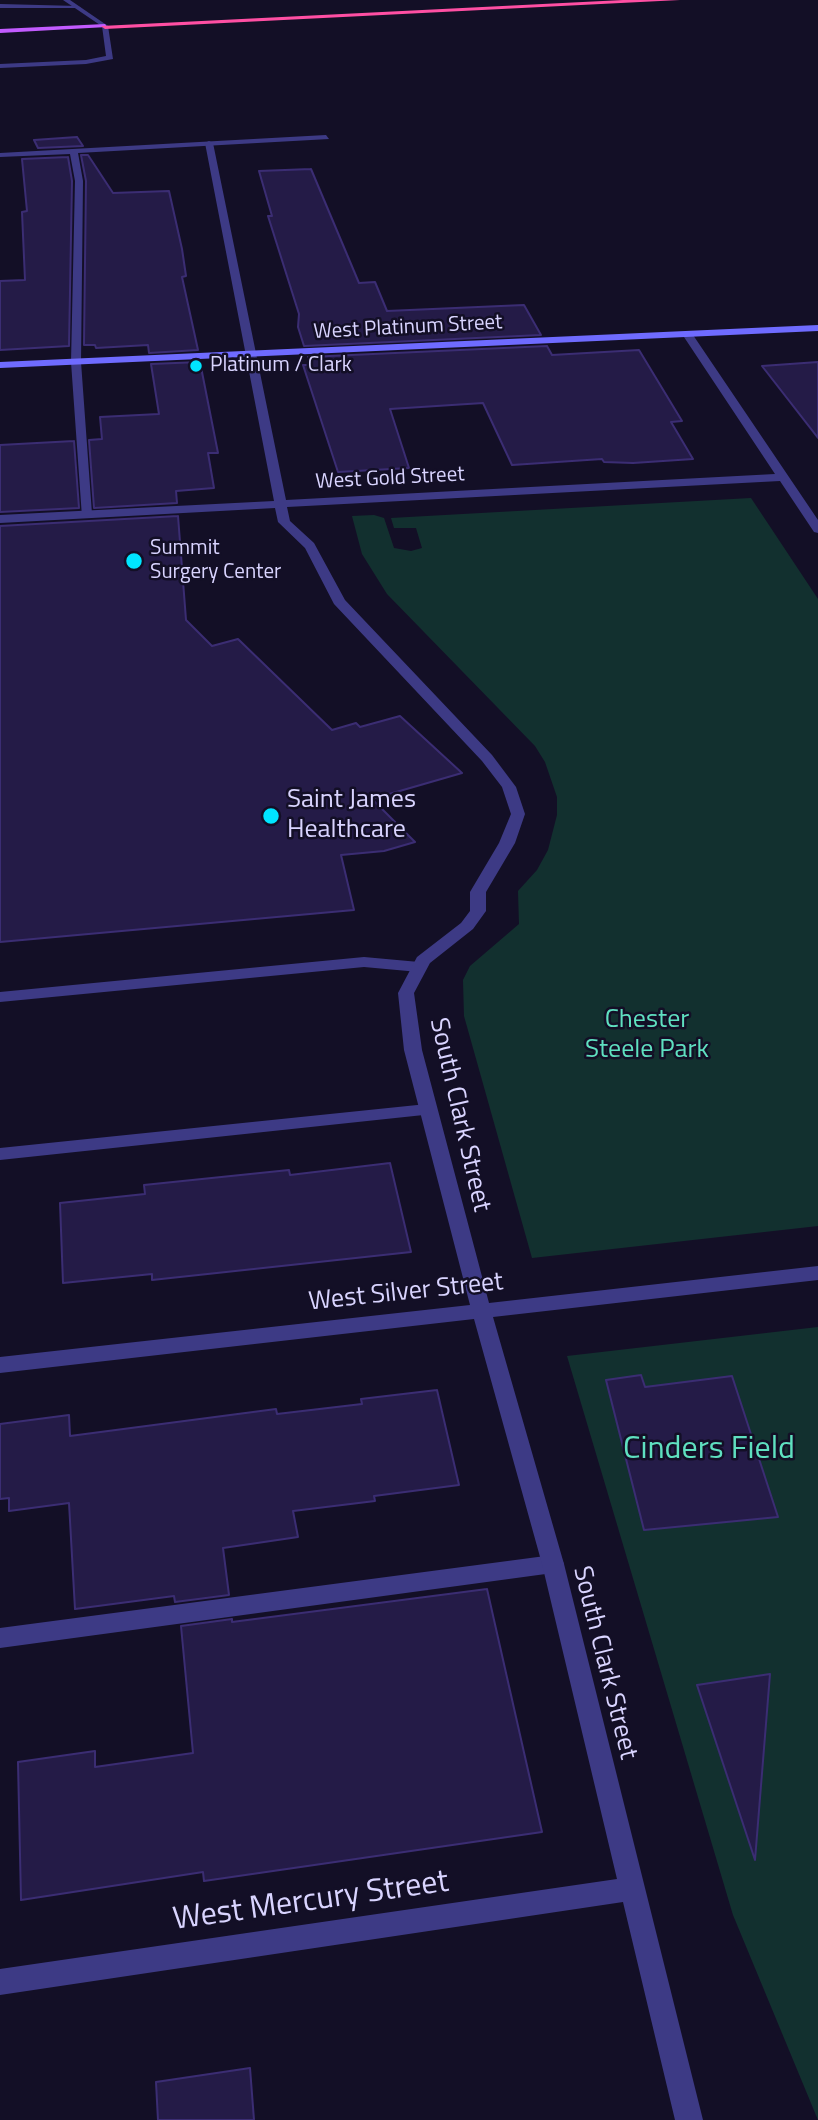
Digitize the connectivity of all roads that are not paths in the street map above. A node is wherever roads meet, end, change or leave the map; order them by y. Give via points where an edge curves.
1 (66, 0) edge
2 (546, 0) edge
3 (676, 0) edge
4 (0, 6) edge
5 (78, 8) junction
6 (95, 19) junction
7 (0, 23) edge
8 (105, 26) junction
9 (0, 31) edge
10 (0, 66) edge
11 (327, 137) dead end
12 (209, 143) junction
13 (74, 151) junction
14 (0, 155) edge
15 (818, 328) edge
16 (687, 334) junction
17 (251, 354) junction
18 (76, 362) junction
19 (0, 365) edge
20 (783, 477) junction
21 (279, 504) junction
22 (86, 514) junction
23 (0, 519) edge
24 (818, 529) edge
25 (419, 967) junction
26 (0, 998) edge
27 (427, 1110) junction
28 (0, 1154) edge
29 (818, 1273) edge
30 (483, 1311) junction
31 (0, 1364) edge
32 (553, 1564) junction
33 (0, 1638) edge
34 (632, 1889) junction
35 (0, 1982) edge
36 (689, 2120) edge

1 - 5 street
2 - 6 highway
3 - 8 highway
4 - 5 street
5 - 6 street
6 - 7 main road
6 - 8 street
8 - 9 main road
8 - 10 street via 110,57
11 - 12 street
12 - 13 street
12 - 17 street, South Clark Street
13 - 14 street
13 - 18 street via 79,181
15 - 16 street, West Platinum Street
16 - 17 street, West Platinum Street
16 - 20 street
17 - 18 street, West Platinum Street
17 - 21 street, South Clark Street
18 - 19 street, West Platinum Street
18 - 22 street
20 - 21 street, West Gold Street
20 - 24 street
21 - 22 street, West Gold Street
21 - 25 street, South Clark Street via 284,522 310,546 340,601 487,758 509,787 518,814 478,892 478,911
22 - 23 street, West Gold Street
25 - 26 street via 364,962
25 - 27 street, South Clark Street via 406,993 412,1050
27 - 28 street
27 - 30 street, South Clark Street
29 - 30 street, West Silver Street
30 - 31 street, West Silver Street
30 - 32 street, South Clark Street
32 - 33 street
32 - 34 street, South Clark Street
34 - 35 street, West Mercury Street
34 - 36 street, South Clark Street

